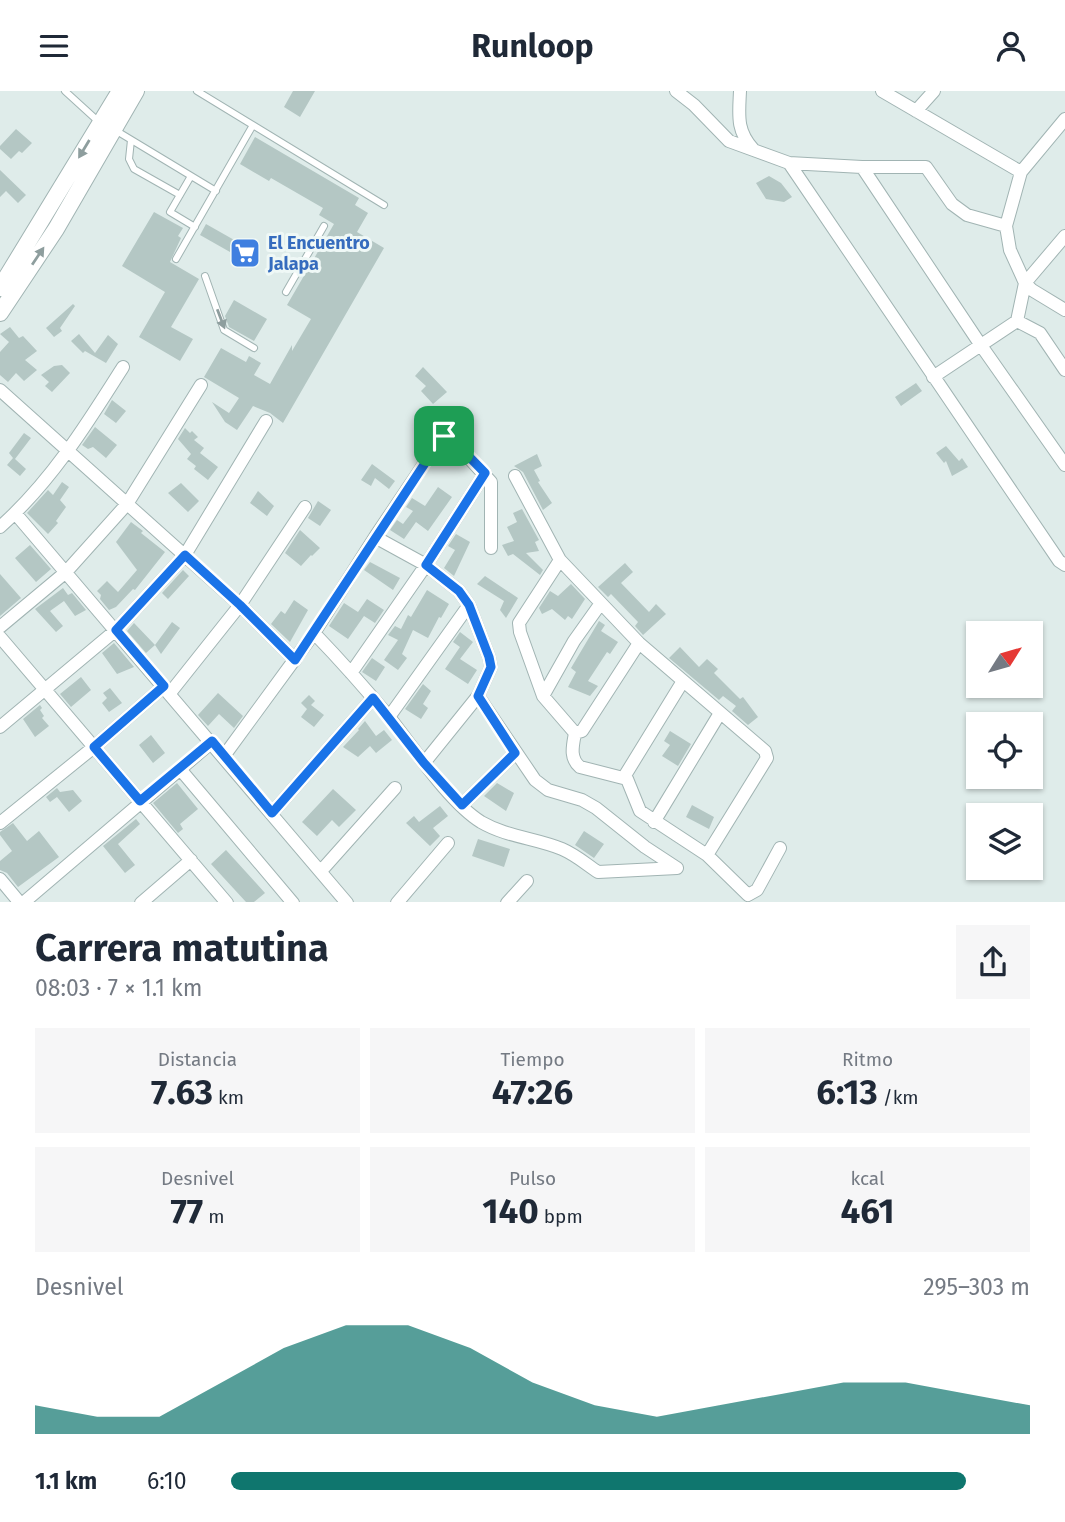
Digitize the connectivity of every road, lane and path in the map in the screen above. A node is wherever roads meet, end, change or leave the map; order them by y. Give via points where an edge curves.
1 (65, 91) edge
2 (120, 91) edge
3 (136, 91) edge
4 (197, 91) edge
5 (676, 91) edge
6 (740, 91) edge
7 (882, 91) edge
8 (934, 91) edge
9 (916, 111) junction
10 (1065, 120) edge
11 (253, 125) junction
12 (107, 126) junction
13 (131, 140) junction
14 (754, 149) junction
15 (789, 163) junction
16 (862, 167) junction
17 (1021, 172) junction
18 (191, 176) junction
19 (216, 191) junction
20 (180, 195) junction
21 (384, 205) dead end
22 (324, 226) dead end
23 (1006, 226) junction
24 (195, 227) junction
25 (1065, 236) edge
26 (176, 259) dead end
27 (205, 276) dead end
28 (1025, 283) junction
29 (0, 288) edge
30 (286, 292) dead end
31 (1065, 310) edge
32 (0, 313) edge
33 (1018, 318) junction
34 (980, 344) junction
35 (254, 348) dead end
36 (123, 367) dead end
37 (1065, 370) edge
38 (933, 377) junction
39 (201, 385) dead end
40 (0, 390) edge
41 (266, 421) dead end
42 (69, 452) junction
43 (1065, 465) edge
44 (485, 473) junction
45 (515, 476) dead end
46 (127, 504) junction
47 (305, 507) dead end
48 (15, 513) junction
49 (0, 527) edge
50 (376, 537) junction
51 (491, 548) dead end
52 (185, 555) junction
53 (560, 560) junction
54 (426, 565) junction
55 (1065, 565) edge
56 (66, 572) junction
57 (601, 603) junction
58 (240, 605) junction
59 (469, 605) junction
60 (0, 627) edge
61 (116, 630) junction
62 (314, 633) junction
63 (0, 637) edge
64 (639, 643) junction
65 (295, 660) junction
66 (352, 673) junction
67 (682, 681) junction
68 (44, 689) junction
69 (167, 689) junction
70 (478, 696) junction
71 (543, 696) junction
72 (373, 698) junction
73 (720, 713) junction
74 (389, 717) junction
75 (0, 727) edge
76 (575, 733) junction
77 (212, 741) junction
78 (94, 747) junction
79 (515, 753) junction
80 (225, 756) junction
81 (424, 763) junction
82 (180, 769) junction
83 (624, 777) junction
84 (395, 788) dead end
85 (140, 801) junction
86 (462, 805) junction
87 (272, 813) junction
88 (654, 822) junction
89 (0, 823) edge
90 (448, 843) dead end
91 (780, 848) dead end
92 (707, 855) junction
93 (191, 860) junction
94 (321, 871) junction
95 (0, 879) edge
96 (527, 881) dead end
97 (344, 901) edge
98 (22, 902) edge
99 (141, 902) edge
100 (227, 902) edge
101 (293, 902) edge
102 (397, 902) edge
103 (507, 902) edge

1 - 12 lane
2 - 12 street
3 - 12 street
4 - 11 lane
5 - 14 street via 729,141
6 - 14 street via 743,137
7 - 9 street
8 - 9 street
9 - 17 street
10 - 17 street
11 - 19 lane
11 - 21 lane
12 - 13 lane
12 -> 29 street
32 -> 12 street via 56,229
13 - 18 lane
13 - 20 lane via 129,159 134,169
14 - 15 street
15 - 16 street
15 - 38 street
16 - 23 street via 926,167 952,204 967,215
16 - 34 street
17 - 23 street
18 - 19 lane
18 - 20 lane
19 - 24 lane
20 - 24 lane via 170,212
22 - 30 lane
23 - 28 street via 1010,250
24 - 26 lane
25 - 28 street
27 -> 35 lane via 224,330
28 - 31 street
28 - 33 street
33 - 34 street
33 - 37 street via 1040,333
34 - 38 street
34 - 43 street
36 - 42 street
38 - 55 street
39 - 46 street
40 - 42 street
41 - 52 street
42 - 46 street
42 - 48 street
44 - 50 street via 447,434
44 - 51 street via 491,482
44 - 54 street
45 - 53 street
46 - 52 street
46 - 56 street
47 - 58 street
48 - 49 street
48 - 56 street
50 - 54 street
50 - 62 street
52 - 58 street
52 - 61 street
53 - 57 street
53 - 71 street via 519,623
54 - 59 street
54 - 66 street
56 - 60 street
56 - 61 street
57 - 64 street
57 - 71 street
58 - 65 street
58 - 69 street
59 - 70 street via 491,667
59 - 74 street
61 - 68 street
61 - 69 street
62 - 65 street
62 - 66 street
63 - 68 street
64 - 67 street
64 - 76 street via 582,731
65 - 80 street
66 - 72 street
67 - 73 street
67 - 83 street
68 - 75 street
68 - 78 street
69 - 77 street
69 - 78 street
70 - 79 street
70 - 81 street
71 - 76 street
72 - 74 street
72 - 87 street
73 - 88 street
73 - 92 street via 761,746 766,758
74 - 81 street
76 - 83 street via 575,763
77 - 80 street
77 - 82 street
78 - 85 street
78 - 89 street
79 - 86 street
79 - 86 street via 548,790 596,808 677,868 598,872 562,849 518,838 480,821
80 - 87 street
81 - 86 street
82 - 85 street
82 - 101 street
83 - 88 street via 640,811
84 - 94 street
85 - 93 street
85 - 98 street
87 - 94 street
88 - 92 street
90 - 102 street
91 - 92 street via 757,890 748,895
93 - 99 street
93 - 100 street
94 - 97 street
95 - 98 street
96 - 103 street

